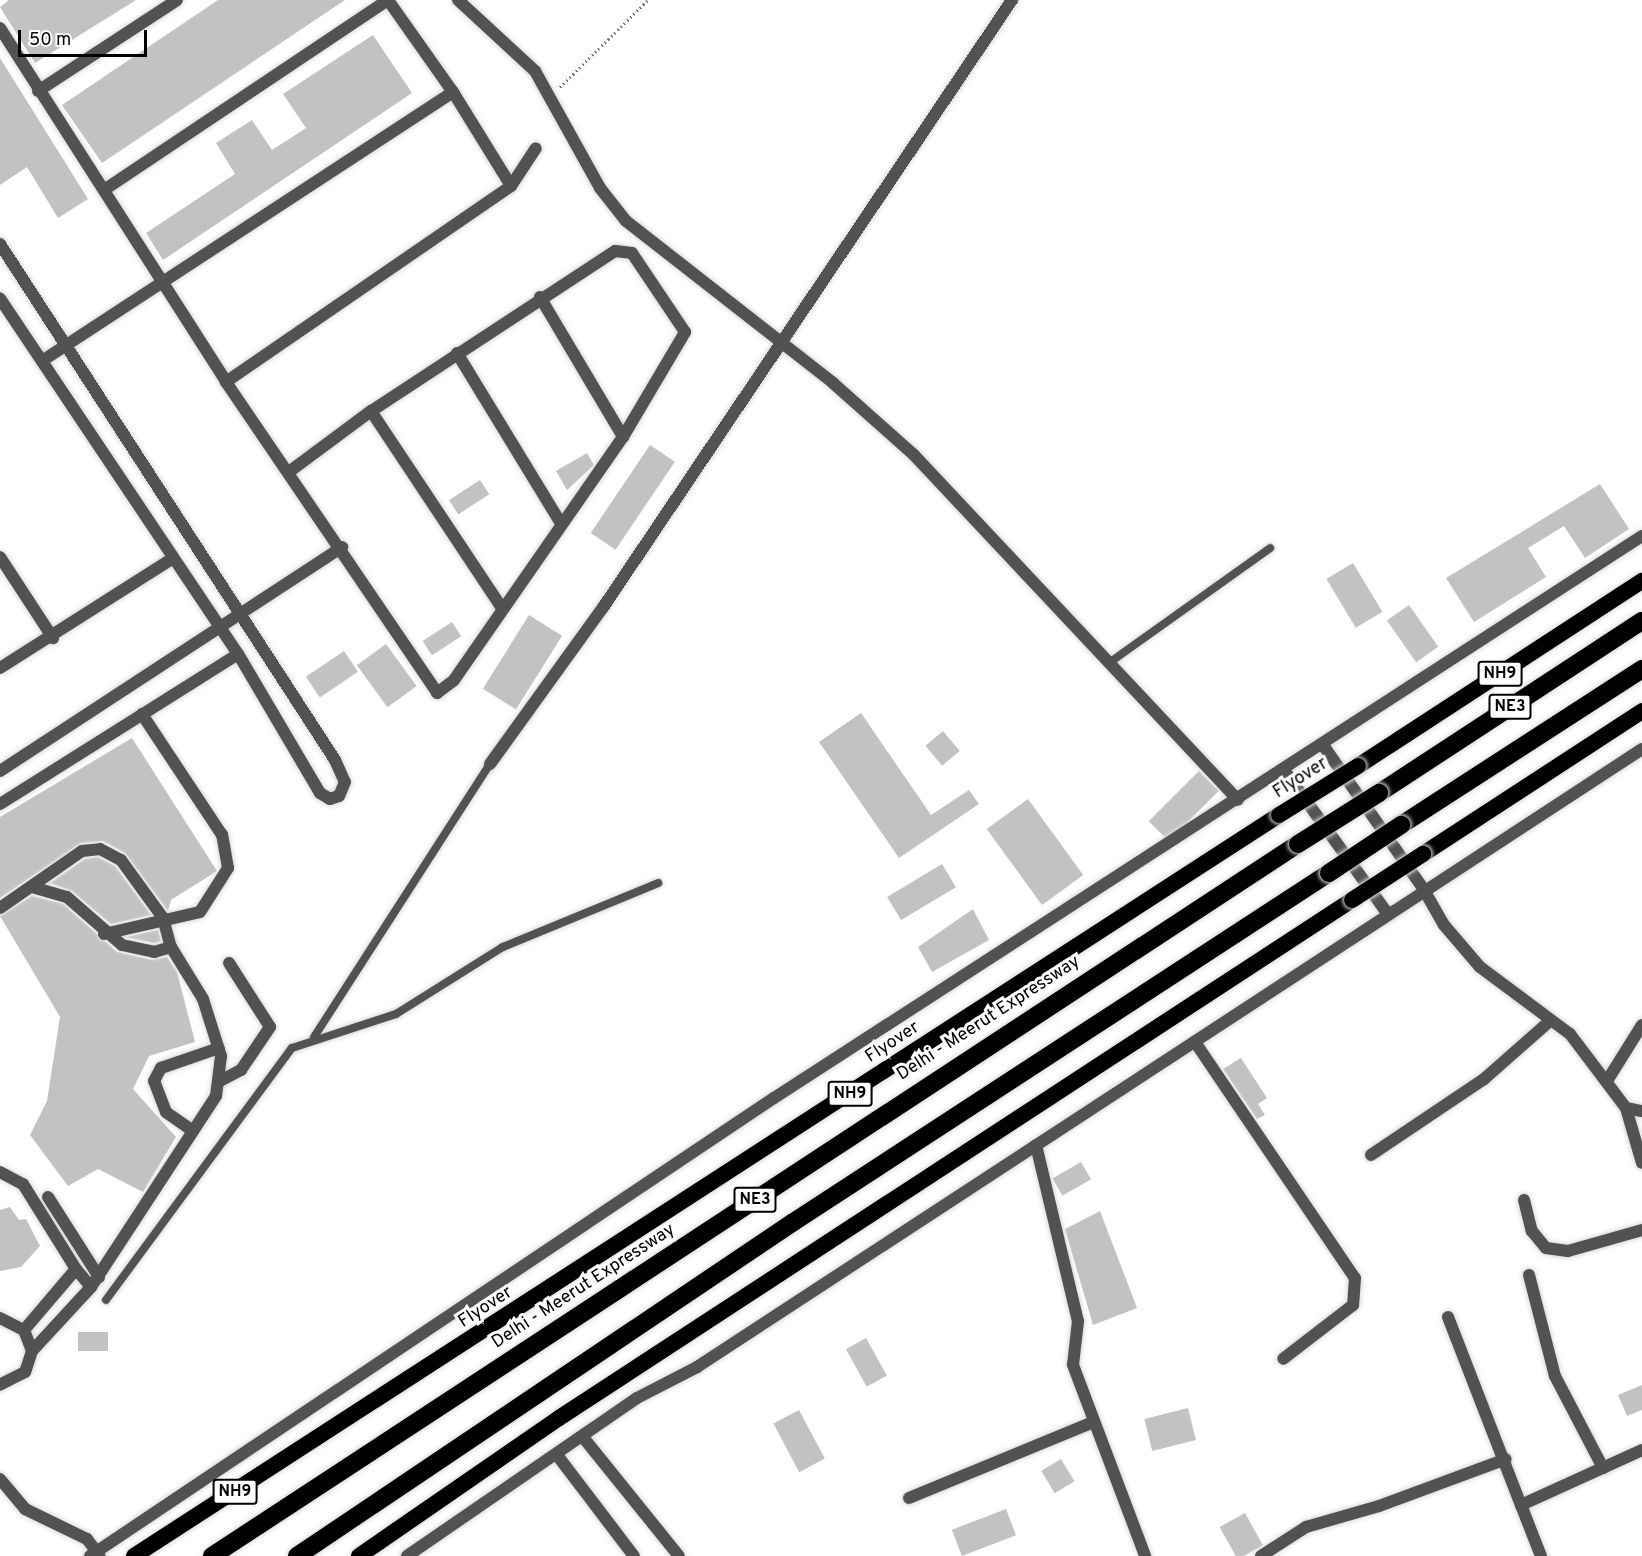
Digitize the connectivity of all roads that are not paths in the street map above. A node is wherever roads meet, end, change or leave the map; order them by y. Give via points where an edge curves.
1 (177, 0) edge
2 (458, 0) edge
3 (1012, 0) edge
4 (0, 28) edge
5 (38, 91) junction
6 (453, 92) junction
7 (536, 148) dead end
8 (511, 186) junction
9 (104, 190) junction
10 (0, 244) edge
11 (165, 281) junction
12 (540, 297) junction
13 (0, 298) edge
14 (777, 341) junction
15 (65, 346) junction
16 (457, 353) junction
17 (42, 361) junction
18 (226, 382) junction
19 (371, 411) junction
20 (624, 438) junction
21 (290, 472) junction
22 (560, 522) junction
23 (1642, 537) edge
24 (342, 547) junction
25 (1270, 548) dead end
26 (0, 557) edge
27 (173, 558) junction
28 (1642, 581) edge
29 (502, 609) junction
30 (240, 615) junction
31 (1642, 621) edge
32 (220, 629) junction
33 (53, 638) junction
34 (238, 654) junction
35 (1109, 663) junction
36 (0, 668) edge
37 (1642, 669) edge
38 (1642, 711) edge
39 (142, 714) junction
40 (1323, 745) junction
41 (1642, 749) edge
42 (490, 764) joint
43 (1284, 770) junction
44 (0, 771) edge
45 (1238, 800) junction
46 (0, 804) edge
47 (658, 883) dead end
48 (32, 887) junction
49 (1424, 890) junction
50 (0, 908) edge
51 (1388, 914) junction
52 (163, 918) junction
53 (104, 934) junction
54 (171, 946) junction
55 (229, 963) dead end
56 (1551, 1020) junction
57 (1642, 1025) edge
58 (314, 1037) junction
59 (1196, 1042) junction
60 (219, 1048) junction
61 (220, 1081) junction
62 (1607, 1081) junction
63 (1626, 1108) junction
64 (1642, 1111) edge
65 (194, 1131) junction
66 (1036, 1145) junction
67 (1371, 1155) dead end
68 (1642, 1163) edge
69 (0, 1172) edge
70 (48, 1197) dead end
71 (1524, 1200) dead end
72 (1642, 1230) edge
73 (76, 1269) junction
74 (1529, 1275) dead end
75 (99, 1277) junction
76 (91, 1287) junction
77 (106, 1300) dead end
78 (1448, 1317) dead end
79 (0, 1318) edge
80 (24, 1330) junction
81 (32, 1351) junction
82 (1283, 1359) dead end
83 (0, 1385) edge
84 (1093, 1422) junction
85 (582, 1436) junction
86 (1642, 1450) edge
87 (556, 1455) junction
88 (1506, 1459) junction
89 (1604, 1468) junction
90 (0, 1479) edge
91 (909, 1498) dead end
92 (1521, 1505) junction
93 (95, 1554) edge
94 (134, 1556) edge
95 (212, 1556) edge
96 (297, 1556) edge
97 (359, 1556) edge
98 (407, 1556) edge
99 (634, 1556) edge
100 (678, 1556) edge
101 (1145, 1556) edge
102 (1262, 1556) edge
103 (1541, 1556) edge

1 - 5 street
2 - 14 street via 534,71 551,95 600,188 626,221
3 - 14 street
4 - 5 street
5 - 9 street
6 - 8 street
6 - 9 street via 388,0
6 - 11 street
7 - 8 street
8 - 18 street
9 - 11 street
10 - 15 street
11 - 15 street
11 - 18 street
12 - 16 street
12 - 20 street
12 - 20 street via 615,251 625,250 679,317 682,343
13 - 17 street
14 - 35 street via 921,463
14 - 42 street via 604,606
15 - 17 street
15 - 30 street
16 - 19 street
16 - 22 street
17 - 27 street
18 - 21 street
19 - 21 street
19 - 29 street
20 - 22 street
21 - 24 street
22 - 29 street
23 - 40 street
24 - 29 street via 436,693 454,680
24 - 30 street
25 - 35 lane
26 - 33 street
27 - 32 street
27 - 33 street
28 - 94 highway, Flyover / NH9, bridge
30 - 32 street
30 - 34 street via 335,760 345,782 339,796 330,799 320,793
31 - 95 highway, Delhi - Meerut Expressway / NE3, bridge
32 - 34 street
32 - 44 street
33 - 36 street
34 - 39 street
35 - 45 street
37 - 96 highway, NE3, bridge via 792,1223
38 - 97 highway, bridge via 496,1461
39 - 46 street
39 - 52 street via 222,836 228,868 200,912
40 - 43 street
40 - 49 street
41 - 49 street
42 - 58 lane
43 - 45 street
43 - 51 street
45 - 93 street via 774,1098
47 - 58 lane via 502,947 396,1014 359,1029
48 - 50 street
48 - 52 street via 82,851 100,849 121,860
48 - 53 street via 67,897
49 - 51 street
49 - 56 street via 1444,926 1480,967
51 - 59 street
52 - 53 street
52 - 54 street
53 - 54 street via 154,952
54 - 60 street via 203,999
55 - 61 street via 270,1027 242,1070
56 - 62 street via 1570,1034
56 - 67 street via 1484,1079
57 - 62 street
58 - 77 lane via 281,1060
59 - 66 street
59 - 82 street via 1355,1278 1353,1305
60 - 61 street
60 - 65 street via 161,1068 154,1081 166,1112
61 - 65 street
62 - 63 street
63 - 64 street
63 - 68 street
65 - 75 street
66 - 84 street via 1078,1321 1073,1365
66 - 85 street
69 - 73 street via 22,1184
70 - 75 street
71 - 72 street via 1532,1231 1546,1248 1568,1251
73 - 76 street
73 - 80 street
74 - 89 street via 1555,1376
75 - 76 street
76 - 81 street
78 - 88 street
79 - 80 street
80 - 81 street
81 - 83 street via 25,1372
84 - 91 street
84 - 101 street
85 - 87 street
85 - 100 street
86 - 89 street
87 - 98 street
87 - 99 street
88 - 92 street
88 - 102 street via 1306,1527
89 - 92 street
90 - 93 street via 25,1509 87,1539
92 - 103 street

